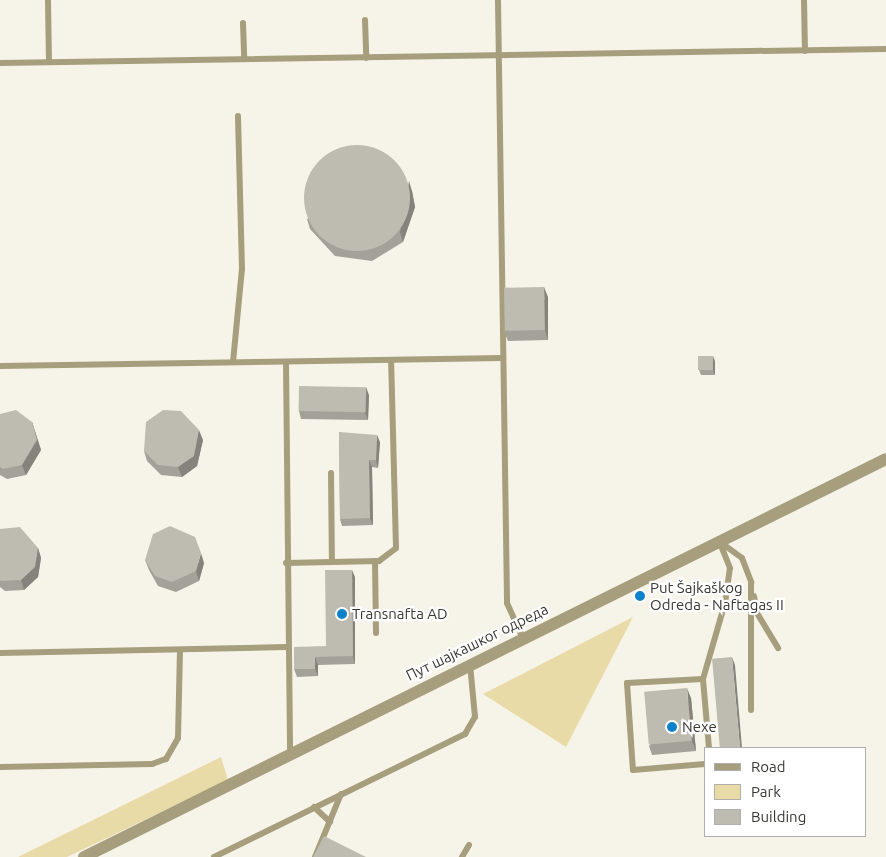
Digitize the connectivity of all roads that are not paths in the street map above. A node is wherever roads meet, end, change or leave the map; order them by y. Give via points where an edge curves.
1 (48, 0) edge
2 (498, 0) edge
3 (804, 0) edge
4 (365, 20) dead end
5 (243, 23) dead end
6 (886, 50) edge
7 (805, 51) junction
8 (499, 57) junction
9 (366, 58) junction
10 (244, 59) junction
11 (49, 61) junction
12 (0, 63) edge
13 (238, 116) dead end
14 (502, 358) junction
15 (391, 360) junction
16 (233, 362) junction
17 (286, 362) junction
18 (0, 366) edge
19 (886, 459) edge
20 (331, 473) dead end
21 (719, 541) junction
22 (375, 561) junction
23 (332, 562) junction
24 (286, 563) junction
25 (751, 582) junction
26 (376, 633) dead end
27 (522, 637) junction
28 (286, 648) junction
29 (778, 648) dead end
30 (180, 650) junction
31 (0, 653) edge
32 (470, 663) junction
33 (703, 679) junction
34 (751, 710) dead end
35 (709, 747) edge
36 (290, 754) junction
37 (704, 764) edge
38 (0, 767) edge
39 (341, 794) junction
40 (314, 807) junction
41 (330, 822) junction
42 (469, 845) dead end
43 (84, 857) edge
44 (214, 857) edge
45 (315, 857) edge
46 (462, 857) edge

1 - 11 lane
2 - 8 lane
3 - 7 lane
4 - 9 lane
5 - 10 lane
6 - 7 lane
7 - 8 lane
8 - 9 lane
8 - 14 lane
9 - 10 lane
10 - 11 lane
11 - 12 lane
13 - 16 lane via 242,270
14 - 15 lane
14 - 27 lane via 507,603
15 - 17 lane
15 - 22 lane via 397,538 389,557
16 - 17 lane
16 - 18 lane
17 - 24 lane
19 - 21 street, Пут шајкашког одреда
20 - 23 lane
21 - 25 lane via 742,558
21 - 27 street, Пут шајкашког одреда
21 - 33 lane via 730,568 726,603
22 - 23 lane
22 - 26 lane
23 - 24 lane
24 - 28 lane
25 - 29 lane via 757,613
25 - 34 lane
27 - 32 street, Пут шајкашког одреда
28 - 30 lane
28 - 36 lane
30 - 31 lane
30 - 38 lane via 178,738 166,759 152,764
32 - 36 street, Пут шајкашког одреда
32 - 39 lane via 475,717 465,734
33 - 35 lane
33 - 37 lane via 627,683 633,770
36 - 43 street, Пут шајкашког одреда
39 - 40 lane
39 - 41 lane
40 - 41 lane
40 - 44 lane
41 - 45 lane
42 - 46 lane

